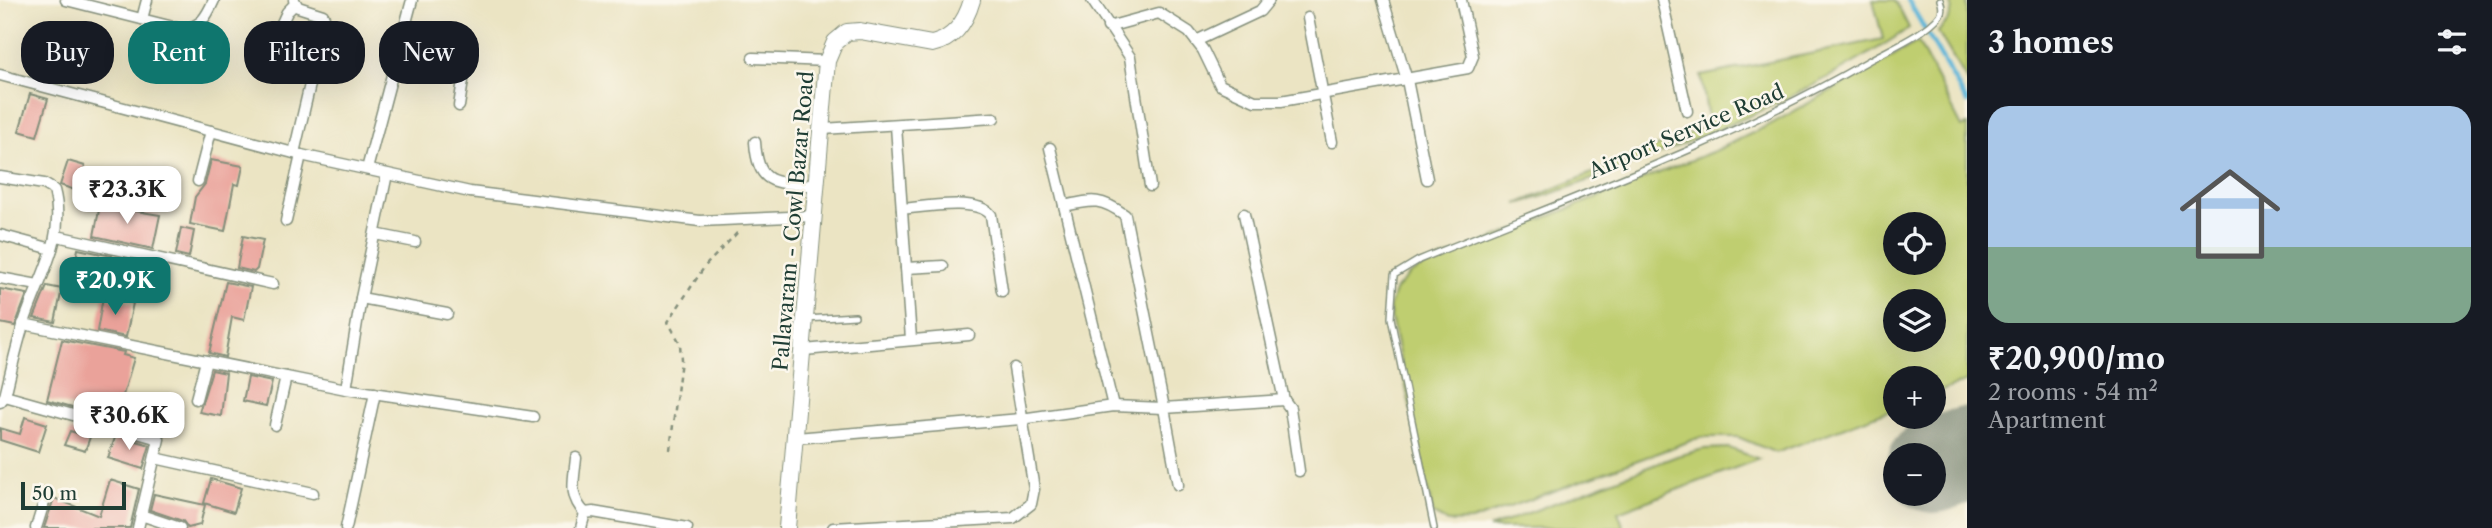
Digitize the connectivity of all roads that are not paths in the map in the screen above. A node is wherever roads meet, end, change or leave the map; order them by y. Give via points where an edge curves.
1 (147, 0) edge
2 (214, 0) edge
3 (412, 0) edge
4 (972, 0) edge
5 (1092, 0) edge
6 (1269, 0) edge
7 (1382, 0) edge
8 (1461, 0) edge
9 (1662, 0) edge
10 (1940, 0) edge
11 (73, 1) edge
12 (294, 2) edge
13 (1308, 18) dead end
14 (142, 19) junction
15 (283, 21) edge
16 (406, 21) edge
17 (1108, 27) junction
18 (1196, 41) junction
19 (753, 58) dead end
20 (827, 61) junction
21 (0, 75) edge
22 (1407, 80) junction
23 (389, 84) edge
24 (462, 84) edge
25 (1323, 94) junction
26 (459, 106) dead end
27 (1687, 111) dead end
28 (994, 118) dead end
29 (896, 126) junction
30 (823, 129) junction
31 (211, 131) junction
32 (755, 142) dead end
33 (1332, 142) dead end
34 (1050, 148) dead end
35 (298, 154) junction
36 (367, 169) junction
37 (387, 174) junction
38 (0, 177) edge
39 (1427, 179) dead end
40 (198, 181) dead end
41 (817, 186) junction
42 (1150, 186) dead end
43 (1064, 206) junction
44 (902, 209) junction
45 (1244, 214) dead end
46 (813, 216) junction
47 (286, 221) dead end
48 (375, 234) junction
49 (0, 235) edge
50 (57, 236) junction
51 (415, 242) dead end
52 (52, 249) junction
53 (943, 266) dead end
54 (906, 268) junction
55 (0, 278) edge
56 (273, 284) dead end
57 (38, 285) junction
58 (1002, 291) dead end
59 (361, 298) junction
60 (447, 314) dead end
61 (855, 316) dead end
62 (806, 318) junction
63 (23, 324) junction
64 (969, 335) dead end
65 (911, 339) junction
66 (804, 350) junction
67 (205, 361) junction
68 (1014, 368) dead end
69 (286, 377) junction
70 (346, 389) junction
71 (375, 393) junction
72 (2, 399) edge
73 (196, 399) dead end
74 (1284, 400) junction
75 (1113, 405) junction
76 (1164, 408) junction
77 (533, 417) dead end
78 (1021, 419) junction
79 (275, 425) dead end
80 (796, 438) junction
81 (155, 458) junction
82 (576, 458) dead end
83 (1299, 471) dead end
84 (1178, 485) dead end
85 (47, 494) dead end
86 (313, 494) dead end
87 (585, 513) junction
88 (141, 515) junction
89 (36, 528) edge
90 (138, 528) edge
91 (180, 528) edge
92 (346, 528) edge
93 (581, 528) edge
94 (687, 528) edge
95 (787, 528) edge
96 (833, 528) edge
97 (1434, 528) edge

1 - 14 street
2 - 14 street via 196,27 181,29
3 - 16 street
4 - 20 street, Pallavaram - Cowl Bazar Road via 968,15 944,41 933,44 847,32 835,42
5 - 17 street
6 - 18 street via 1260,11
7 - 22 street
8 - 22 street via 1472,64 1460,71
9 - 27 street
10 - 97 lane, Airport Service Road via 1942,11 1919,31 1753,123 1419,260 1394,275 1391,318
11 - 14 street
12 - 15 street
12 - 35 street via 325,20
13 - 25 street
17 - 18 street via 1159,13 1173,19
17 - 42 street via 1130,57
18 - 25 street via 1215,79 1231,91 1255,101
19 - 20 street
20 - 30 street, Pallavaram - Cowl Bazar Road
21 - 31 street
22 - 25 street
22 - 39 street
23 - 36 street
24 - 26 street
25 - 33 street
28 - 29 street
29 - 30 street
29 - 44 street
30 - 41 street, Pallavaram - Cowl Bazar Road
31 - 35 street
31 - 40 street
32 - 41 street via 756,165 769,179
34 - 43 street
35 - 36 street
35 - 47 street
36 - 37 street
37 - 46 street via 470,191 700,221
37 - 48 street
38 - 50 street via 54,190 60,211
41 - 46 street, Pallavaram - Cowl Bazar Road
43 - 75 street
43 - 76 street via 1095,200 1125,215
44 - 54 street
44 - 58 street via 974,205 986,209 991,215
45 - 74 street
46 - 62 street, Pallavaram - Cowl Bazar Road
48 - 51 street
48 - 59 street
49 - 52 street
50 - 52 street
50 - 56 street
52 - 57 street
53 - 54 street
54 - 65 street
55 - 57 street
57 - 63 street
59 - 60 street
59 - 70 street
61 - 62 lane
62 - 66 street, Pallavaram - Cowl Bazar Road
63 - 67 street
63 - 72 street
64 - 65 street
65 - 66 street
66 - 80 street, Pallavaram - Cowl Bazar Road
67 - 69 street
67 - 73 street
68 - 78 street
69 - 70 street
69 - 79 street
70 - 71 street
71 - 77 street
71 - 92 street
72 - 81 street via 159,439
74 - 76 street
74 - 83 street via 1290,408
75 - 76 street
75 - 78 street
76 - 84 street
78 - 80 street
78 - 96 street via 1034,489 1031,504 1013,517
80 - 95 street, Pallavaram - Cowl Bazar Road
81 - 86 street
81 - 88 street
82 - 87 street via 574,502
85 - 89 street
87 - 93 street
87 - 94 street
88 - 90 street
88 - 91 street

